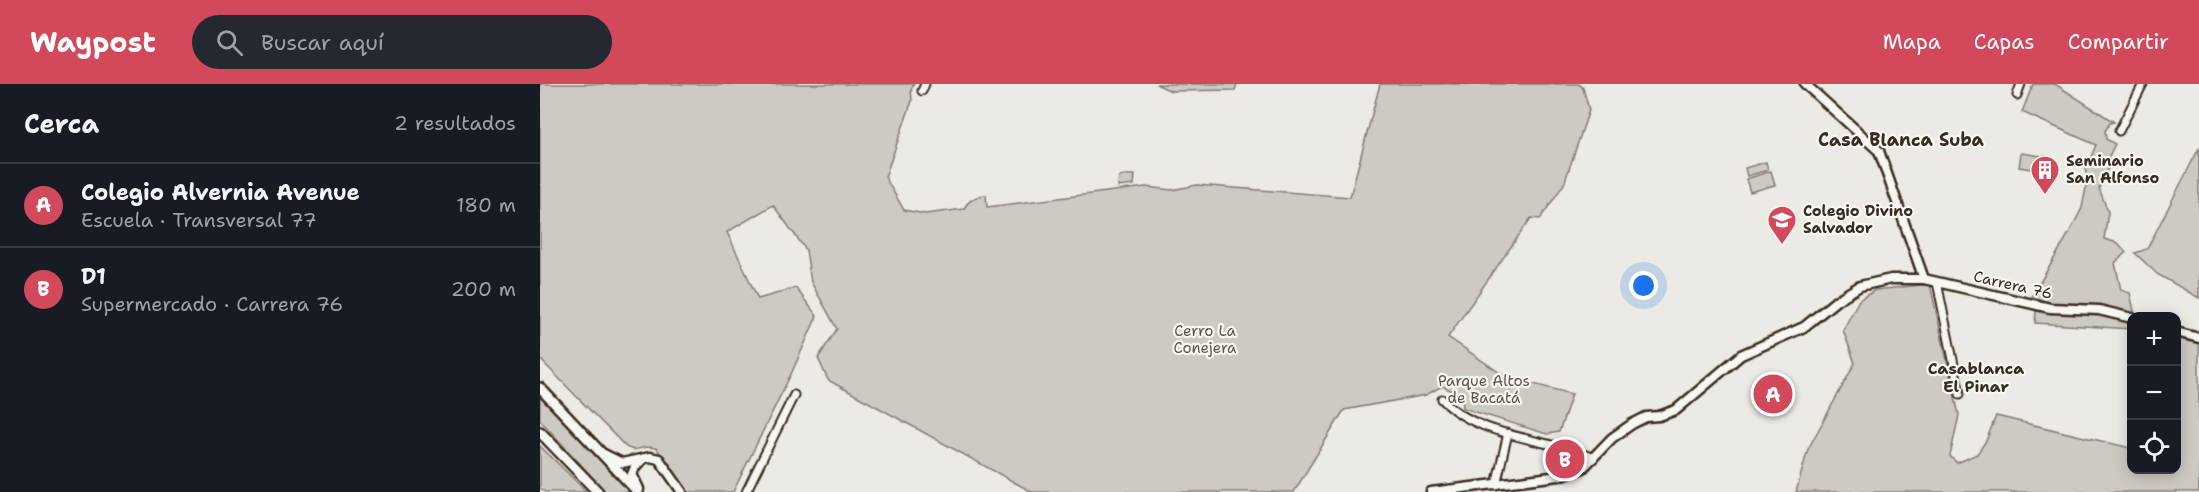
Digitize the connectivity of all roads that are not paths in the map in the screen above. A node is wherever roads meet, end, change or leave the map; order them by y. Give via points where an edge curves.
1 (1805, 84) edge
2 (2021, 84) edge
3 (2143, 84) edge
4 (2018, 94) dead end
5 (2119, 131) dead end
6 (1924, 279) junction
7 (1937, 282) junction
8 (2127, 317) edge
9 (2181, 333) edge
10 (2199, 338) edge
11 (540, 388) edge
12 (1960, 394) dead end
13 (794, 395) dead end
14 (1442, 399) dead end
15 (540, 432) edge
16 (1508, 434) junction
17 (603, 454) junction
18 (1594, 458) junction
19 (644, 459) junction
20 (1496, 485) junction
21 (598, 492) edge
22 (639, 492) edge
23 (682, 492) edge
24 (746, 492) edge
25 (1431, 492) edge

1 - 6 street via 1883,157
2 - 4 street
3 - 5 street
6 - 7 street, Carrera 76
6 - 18 street, Carrera 76 via 1891,279 1860,286 1798,330 1741,355 1676,410 1632,424
7 - 8 street, Carrera 76 via 2050,308 2098,310
7 - 12 street
9 - 10 street
11 - 17 main road
13 - 24 street
14 - 16 street via 1462,417
15 - 21 main road
16 - 18 street via 1572,448
16 - 20 street
17 - 19 street via 622,463
17 - 22 main road
18 - 20 street, Carrera 76 via 1571,473
19 - 22 street via 632,474
19 - 23 street via 662,461
20 - 25 street, Carrera 76

